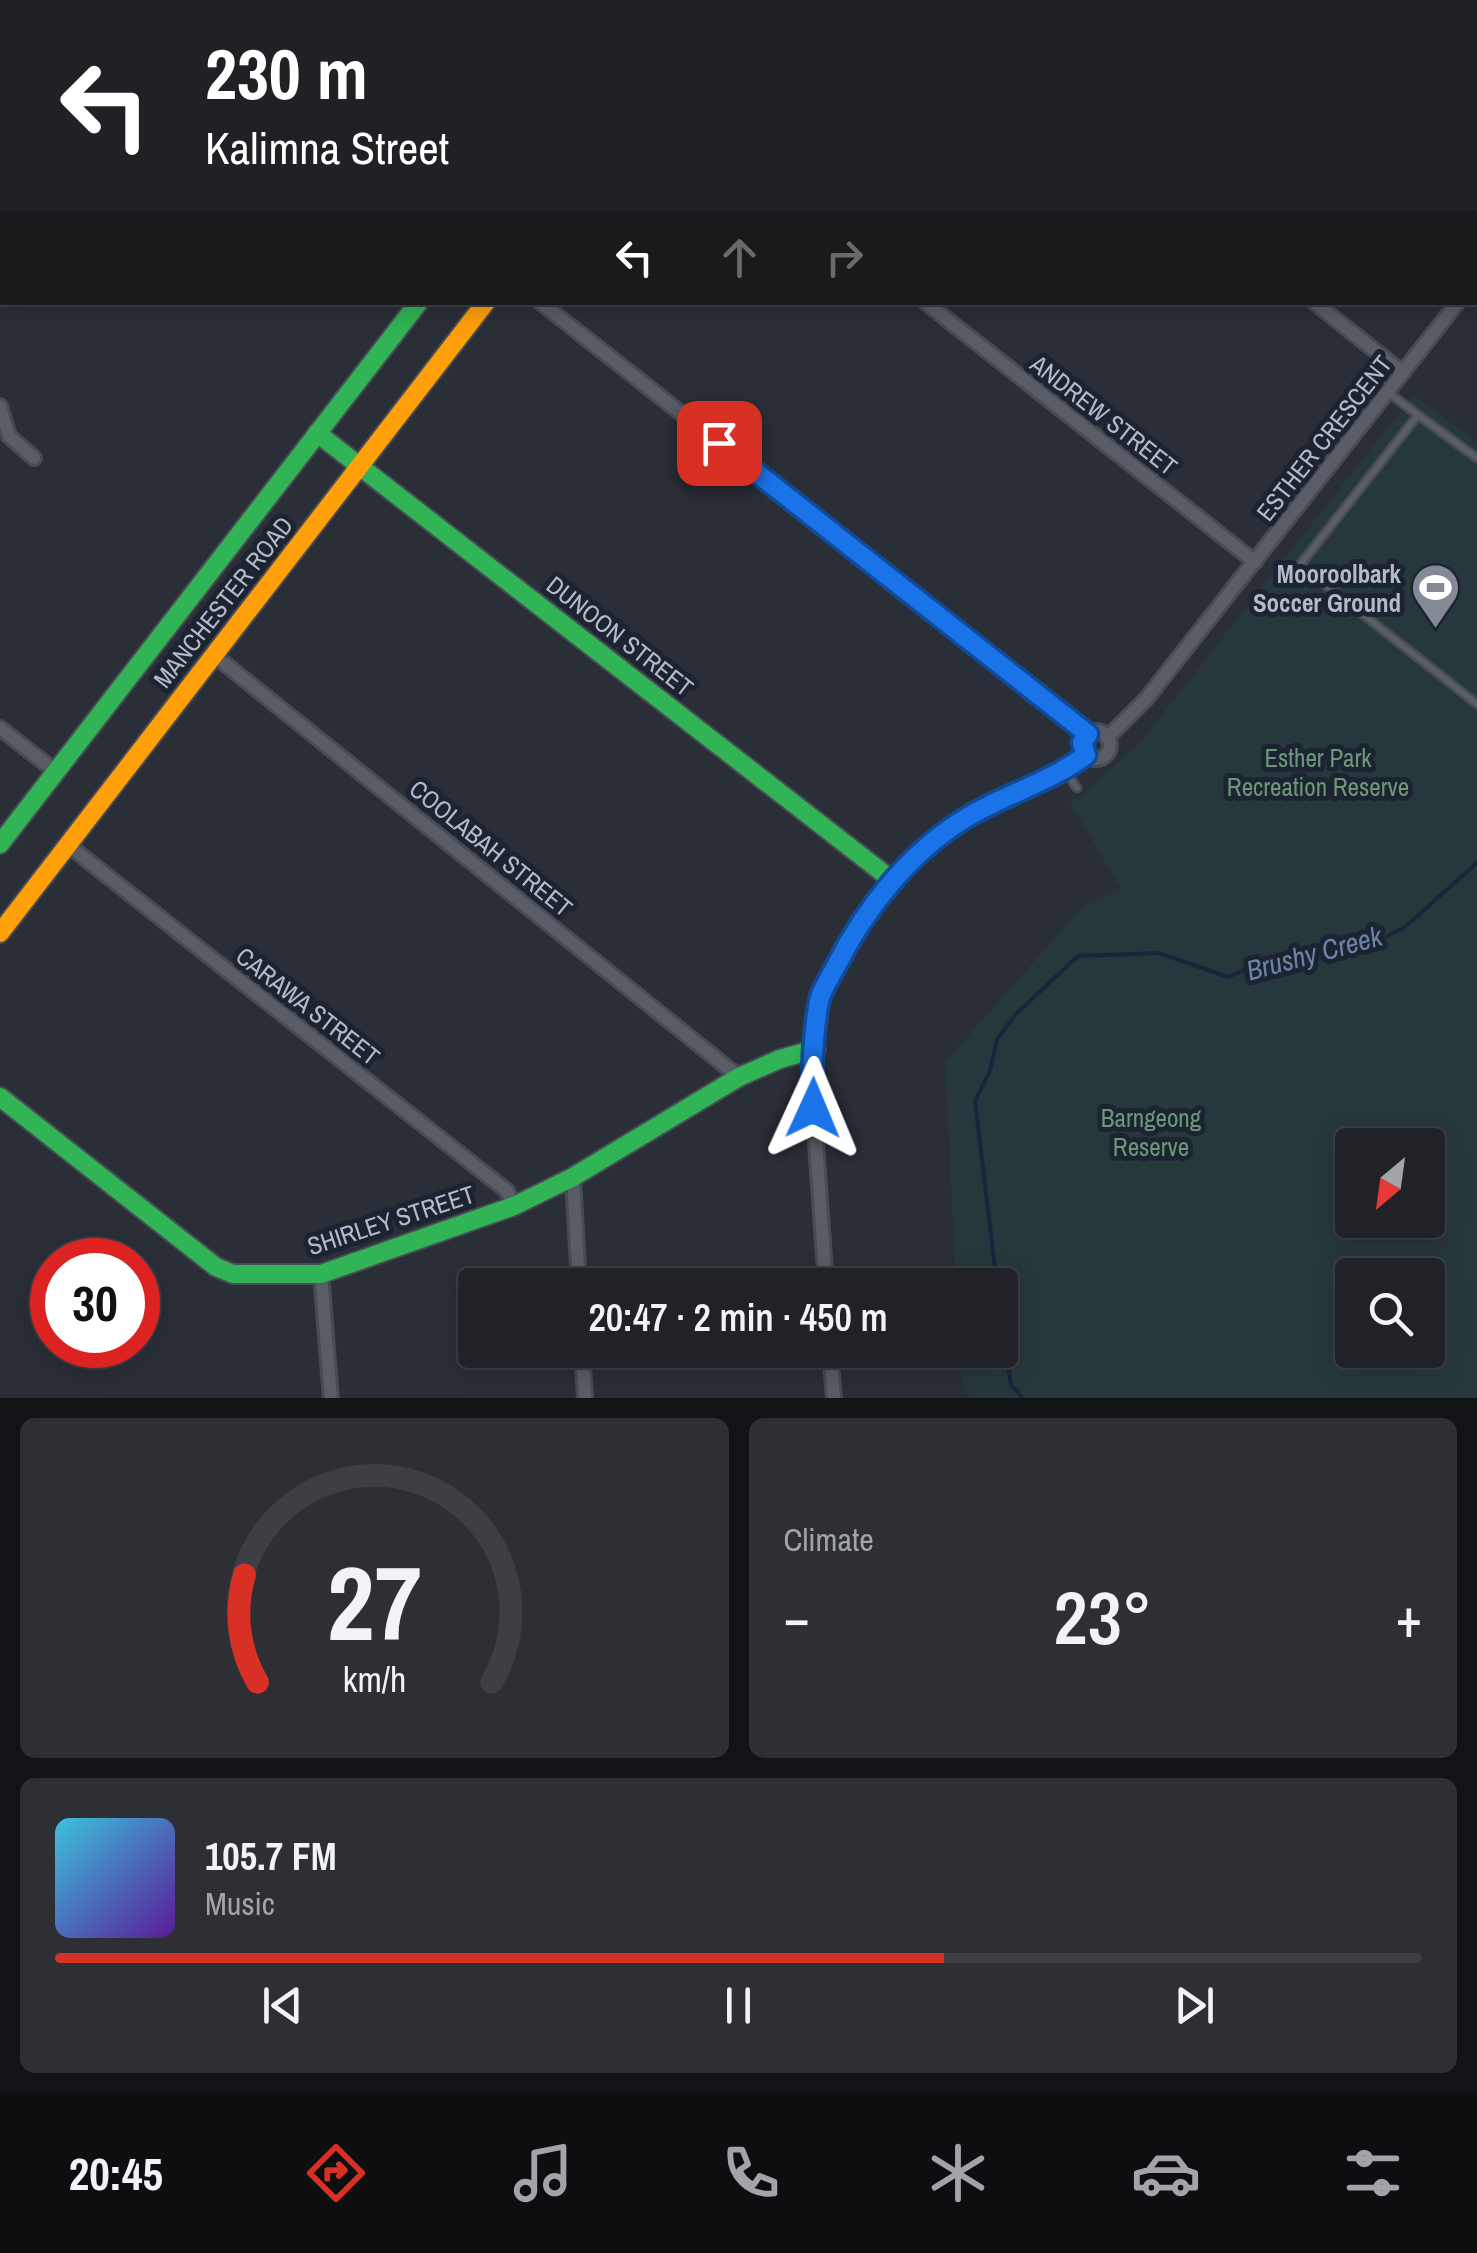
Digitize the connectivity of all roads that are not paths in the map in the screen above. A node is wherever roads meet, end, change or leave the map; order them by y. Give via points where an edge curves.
1 (417, 305) edge
2 (484, 305) edge
3 (544, 305) edge
4 (929, 305) edge
5 (1318, 305) edge
6 (1456, 305) edge
7 (1403, 373) junction
8 (1388, 392) junction
9 (0, 406) edge
10 (1418, 414) junction
11 (317, 433) junction
12 (34, 458) dead end
13 (1477, 458) edge
14 (360, 465) junction
15 (1255, 562) junction
16 (214, 655) junction
17 (1477, 704) edge
18 (0, 728) edge
19 (1088, 734) junction
20 (1108, 738) junction
21 (1086, 755) junction
22 (1064, 770) junction
23 (56, 771) junction
24 (1077, 788) dead end
25 (0, 844) edge
26 (68, 845) junction
27 (892, 880) junction
28 (0, 933) edge
29 (816, 1048) junction
30 (739, 1077) junction
31 (0, 1097) edge
32 (574, 1177) junction
33 (514, 1206) junction
34 (578, 1268) edge
35 (825, 1268) edge
36 (322, 1274) junction
37 (583, 1368) edge
38 (832, 1368) edge
39 (331, 1398) edge
40 (584, 1398) edge
41 (834, 1398) edge

1 - 11 street, MANCHESTER ROAD
2 - 14 street, MANCHESTER ROAD
3 - 19 street
4 - 15 street, ANDREW STREET
5 - 7 street
6 - 7 street, ESTHER CRESCENT
7 - 8 street, ESTHER CRESCENT
8 - 10 lane
8 - 15 street, ESTHER CRESCENT
9 - 12 street via 9,436
10 - 13 lane
10 - 17 lane via 1300,565
11 - 14 street, DUNOON STREET
11 - 23 street, MANCHESTER ROAD
14 - 16 street, MANCHESTER ROAD
14 - 27 street, DUNOON STREET
15 - 20 street, ESTHER CRESCENT
16 - 26 street, MANCHESTER ROAD
16 - 30 street, COOLABAH STREET
18 - 23 street
19 - 20 street
19 - 21 street via 1082,742
20 - 21 street via 1103,758
21 - 22 street
22 - 24 lane
22 - 27 street via 967,817
23 - 25 street, MANCHESTER ROAD
26 - 28 street, MANCHESTER ROAD
26 - 33 street, CARAWA STREET via 507,1191
27 - 29 street via 848,942 819,999
29 - 30 street, SHIRLEY STREET
29 - 35 street via 811,1073
30 - 32 street, SHIRLEY STREET
31 - 36 street, SHIRLEY STREET via 216,1267 233,1274
32 - 33 street, SHIRLEY STREET
32 - 34 street
33 - 36 street, SHIRLEY STREET
36 - 39 street
37 - 40 street
38 - 41 street

